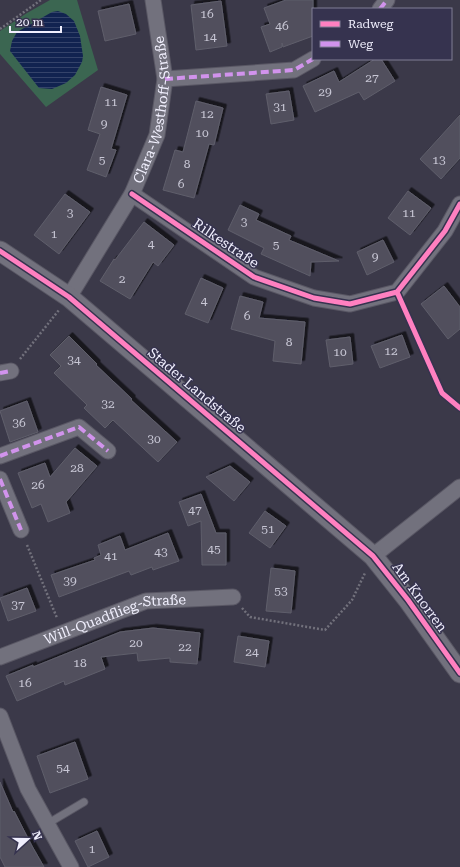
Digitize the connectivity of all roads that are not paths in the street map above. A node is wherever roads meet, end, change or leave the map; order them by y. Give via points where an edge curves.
1 (153, 0) edge
2 (387, 0) edge
3 (381, 8) edge
4 (312, 60) edge
5 (165, 79) junction
6 (132, 194) junction
7 (460, 204) edge
8 (0, 251) edge
9 (70, 297) junction
10 (108, 451) dead end
11 (0, 456) edge
12 (0, 479) edge
13 (460, 487) edge
14 (21, 530) road end
15 (373, 556) junction
16 (233, 597) road end
17 (0, 657) edge
18 (460, 673) edge
19 (0, 716) edge
20 (84, 802) dead end
21 (47, 824) junction
22 (71, 867) edge

1 - 5 street, Clara-Westhoff-Straße
2 - 3 street
4 - 5 street via 294,70
5 - 6 street, Clara-Westhoff-Straße via 157,135
6 - 7 street, Rilkestraße via 254,277 314,298 350,304 396,292 445,231
6 - 9 street, Clara-Westhoff-Straße
8 - 9 street, Stader Landstraße
9 - 15 street, Stader Landstraße
10 - 11 street via 78,427
12 - 14 street
13 - 15 street
15 - 18 street, Am Knorren
16 - 17 street, Will-Quadflieg-Straße via 146,601
19 - 21 street via 28,789
20 - 21 lane
21 - 22 street

